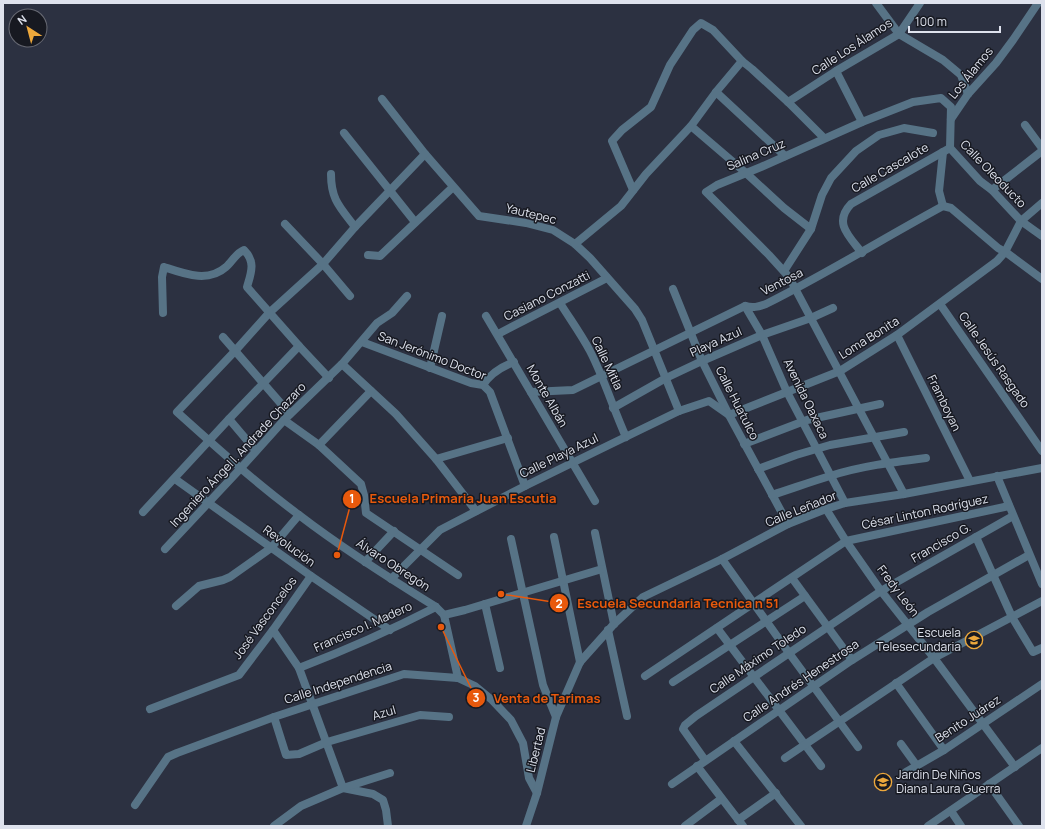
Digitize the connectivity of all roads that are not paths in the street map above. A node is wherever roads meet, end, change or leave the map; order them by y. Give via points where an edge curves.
1 (876, 3) edge
2 (920, 3) edge
3 (1038, 3) edge
4 (899, 34) junction
5 (742, 62) junction
6 (836, 71) junction
7 (716, 92) junction
8 (968, 94) junction
9 (941, 98) joint
10 (382, 99) dead end
11 (788, 102) junction
12 (951, 120) junction
13 (862, 122) junction
14 (1025, 125) dead end
15 (691, 126) junction
16 (344, 133) dead end
17 (933, 133) dead end
18 (824, 138) junction
19 (950, 148) junction
20 (1042, 149) edge
21 (943, 152) junction
22 (425, 154) junction
23 (785, 156) junction
24 (746, 173) junction
25 (331, 174) dead end
26 (453, 187) junction
27 (633, 190) junction
28 (992, 190) junction
29 (390, 191) junction
30 (1042, 204) edge
31 (943, 206) junction
32 (1021, 221) junction
33 (415, 222) junction
34 (285, 224) dead end
35 (355, 227) junction
36 (811, 229) junction
37 (1042, 236) edge
38 (575, 244) junction
39 (1005, 252) junction
40 (862, 253) junction
41 (368, 255) dead end
42 (323, 264) junction
43 (784, 271) junction
44 (607, 278) junction
45 (1042, 279) edge
46 (673, 289) dead end
47 (796, 289) junction
48 (350, 296) dead end
49 (407, 296) dead end
50 (560, 303) junction
51 (940, 304) junction
52 (745, 306) junction
53 (833, 308) dead end
54 (163, 313) dead end
55 (269, 313) junction
56 (442, 316) dead end
57 (486, 316) dead end
58 (812, 318) junction
59 (690, 332) junction
60 (498, 334) junction
61 (762, 335) junction
62 (897, 336) junction
63 (223, 337) dead end
64 (362, 342) junction
65 (299, 346) junction
66 (235, 351) junction
67 (654, 351) junction
68 (702, 361) junction
69 (514, 362) junction
70 (342, 364) junction
71 (430, 368) junction
72 (840, 371) junction
73 (602, 376) junction
74 (329, 378) junction
75 (666, 378) junction
76 (264, 384) junction
77 (483, 385) junction
78 (371, 391) junction
79 (531, 392) junction
80 (787, 392) junction
81 (880, 404) dead end
82 (613, 408) junction
83 (859, 409) junction
84 (679, 411) junction
85 (729, 415) junction
86 (287, 417) junction
87 (229, 419) junction
88 (802, 422) junction
89 (904, 432) dead end
90 (626, 437) junction
91 (874, 437) junction
92 (508, 438) junction
93 (209, 441) junction
94 (744, 444) junction
95 (319, 445) junction
96 (816, 449) junction
97 (256, 450) junction
98 (1042, 451) edge
99 (926, 458) dead end
100 (436, 459) junction
101 (572, 463) junction
102 (888, 463) junction
103 (240, 469) junction
104 (758, 469) junction
105 (1041, 470) edge
106 (830, 476) junction
107 (997, 476) junction
108 (175, 479) junction
109 (970, 481) junction
110 (525, 486) junction
111 (904, 494) junction
112 (772, 495) junction
113 (595, 501) dead end
114 (845, 503) junction
115 (209, 504) junction
116 (1009, 506) junction
117 (826, 509) junction
118 (476, 511) junction
119 (143, 512) dead end
120 (299, 516) junction
121 (1013, 516) junction
122 (788, 524) junction
123 (394, 531) junction
124 (595, 533) dead end
125 (554, 537) dead end
126 (976, 537) junction
127 (512, 539) dead end
128 (846, 541) junction
129 (271, 548) junction
130 (165, 549) dead end
131 (421, 550) junction
132 (1030, 555) junction
133 (722, 559) junction
134 (365, 562) junction
135 (602, 569) junction
136 (1040, 572) edge
137 (458, 575) dead end
138 (310, 576) junction
139 (992, 576) junction
140 (792, 578) junction
141 (391, 579) junction
142 (564, 580) junction
143 (1042, 584) edge
144 (881, 591) junction
145 (524, 592) junction
146 (805, 596) junction
147 (1042, 601) edge
148 (485, 604) junction
149 (753, 604) junction
150 (176, 606) dead end
151 (436, 607) junction
152 (444, 615) junction
153 (1012, 617) junction
154 (766, 622) junction
155 (908, 624) junction
156 (611, 627) junction
157 (828, 627) junction
158 (717, 628) junction
159 (273, 630) junction
160 (390, 630) junction
161 (730, 646) junction
162 (1042, 648) edge
163 (788, 653) junction
164 (934, 658) junction
165 (852, 660) junction
166 (580, 662) junction
167 (299, 668) junction
168 (500, 668) dead end
169 (645, 676) dead end
170 (753, 677) junction
171 (458, 678) junction
172 (674, 682) dead end
173 (896, 683) junction
174 (1042, 684) edge
175 (814, 687) junction
176 (313, 704) junction
177 (150, 709) dead end
178 (779, 711) junction
179 (627, 716) dead end
180 (274, 717) junction
181 (449, 717) dead end
182 (556, 718) junction
183 (840, 722) junction
184 (983, 724) junction
185 (734, 741) junction
186 (327, 742) junction
187 (901, 744) dead end
188 (804, 745) junction
189 (858, 747) dead end
190 (1042, 748) edge
191 (944, 750) junction
192 (785, 758) dead end
193 (705, 760) junction
194 (697, 766) junction
195 (820, 766) dead end
196 (917, 766) junction
197 (1015, 767) junction
198 (906, 772) dead end
199 (390, 773) dead end
200 (672, 784) dead end
201 (989, 784) junction
202 (343, 788) junction
203 (776, 793) junction
204 (537, 794) junction
205 (722, 799) junction
206 (135, 805) dead end
207 (951, 811) junction
208 (740, 823) edge
209 (274, 826) edge
210 (388, 826) edge
211 (526, 826) edge
212 (685, 826) edge
213 (801, 826) edge
214 (928, 826) edge
215 (961, 826) edge
216 (1019, 826) edge

1 - 4 street
2 - 4 street, Calle Los Álamos
3 - 8 street, Los Álamos via 996,63
4 - 6 street, Calle Los Álamos
4 - 8 street via 943,60 961,75
5 - 7 street
5 - 11 street
5 - 27 street via 713,30 701,23 693,30 670,64 651,107 612,141
6 - 11 street, Calle Los Álamos
6 - 13 street
7 - 15 street
7 - 23 street
8 - 12 street, Los Álamos
9 - 12 street, Calle Oleoducto via 951,107
9 - 13 street, Salina Cruz via 913,102
10 - 22 street, Yautepec
11 - 18 street
12 - 19 street, Calle Oleoducto
13 - 18 street, Salina Cruz
14 - 20 street
15 - 24 street
15 - 27 street
16 - 29 street
17 - 36 street via 904,128 879,136 856,151 832,178 822,195
18 - 23 street, Salina Cruz
19 - 21 street, Calle Cascalote
19 - 28 street, Calle Oleoducto via 980,181
20 - 28 street
21 - 31 street via 939,191
21 - 40 street, Calle Cascalote via 851,204 842,218 842,224
22 - 26 street, Yautepec
22 - 29 street
23 - 24 street, Salina Cruz
24 - 36 street
24 - 43 street, Salina Cruz via 706,192
25 - 35 street via 334,198
26 - 33 street
26 - 38 street, Yautepec via 479,216 554,230
27 - 38 street via 621,206
28 - 32 street, Calle Oleoducto
29 - 33 street
29 - 35 street
30 - 32 street
31 - 39 street via 952,208
31 - 40 street, Ventosa via 889,235
32 - 37 street, Calle Oleoducto
32 - 39 street
33 - 41 street via 380,256
34 - 42 street
35 - 42 street
36 - 43 street
38 - 44 street, Yautepec
39 - 45 street
39 - 51 street, Loma Bonita
40 - 47 street, Ventosa
42 - 48 street
42 - 55 street
43 - 47 street, Salina Cruz
44 - 50 street, Casiano Conzatti
44 - 67 street, Yautepec via 635,309
46 - 59 street, Calle Huatulco
47 - 52 street, Ventosa via 759,307
47 - 58 street, Salina Cruz
49 - 64 street, Ingeniero Ángel l. Andrade Chazaro via 392,313 377,323
50 - 60 street, Casiano Conzatti
50 - 73 street, Calle Mitla
51 - 62 street, Loma Bonita
51 - 98 street, Calle Jesús Rasgado
52 - 59 street, Ventosa
52 - 61 street, Avenida Oaxaca
53 - 58 street, Playa Azul
54 - 55 street via 164,268 192,276 212,276 244,250 248,254 252,269 247,287
55 - 65 street
55 - 66 street
56 - 71 street
57 - 60 street, Monte Albán
58 - 61 street, Playa Azul
58 - 72 street
59 - 67 street, Ventosa
59 - 68 street, Calle Huatulco
60 - 69 street, Monte Albán
61 - 68 street, Playa Azul
61 - 80 street, Avenida Oaxaca
62 - 72 street, Loma Bonita
62 - 109 street, Framboyan
63 - 66 street
64 - 70 street, Ingeniero Ángel l. Andrade Chazaro
64 - 71 street, San Jerónimo Doctor
65 - 74 street
65 - 76 street
66 - 76 street
66 - 93 street, Álvaro Obregón via 177,412
67 - 73 street, Ventosa
67 - 75 street, Yautepec
68 - 75 street, Playa Azul
68 - 85 street, Calle Huatulco
69 - 77 street via 488,376
69 - 79 street, Monte Albán
70 - 74 street, Ingeniero Ángel l. Andrade Chazaro
70 - 78 street
71 - 77 street, San Jerónimo Doctor
72 - 80 street, Loma Bonita
72 - 83 street
73 - 79 street, Ventosa via 573,390
73 - 82 street, Calle Mitla
74 - 86 street, Ingeniero Ángel l. Andrade Chazaro
75 - 82 street, Playa Azul
75 - 84 street, Yautepec
76 - 86 street
76 - 87 street
77 - 92 street, San Jerónimo Doctor via 490,392
78 - 95 street
78 - 100 street via 396,414
79 - 101 street, Monte Albán
80 - 85 street, Loma Bonita
80 - 88 street, Avenida Oaxaca
81 - 83 street
82 - 90 street, Calle Mitla
83 - 88 street
83 - 91 street
84 - 85 street, Calle Playa Azul via 709,401
84 - 90 street, Calle Playa Azul
85 - 94 street, Calle Huatulco
86 - 95 street
86 - 97 street, Ingeniero Ángel l. Andrade Chazaro
87 - 93 street
87 - 97 street
88 - 94 street
88 - 96 street, Avenida Oaxaca
89 - 91 street
90 - 101 street, Calle Playa Azul
91 - 96 street via 830,444
91 - 102 street
92 - 100 street
92 - 110 street, San Jerónimo Doctor
93 - 103 street, Álvaro Obregón
93 - 108 street
94 - 104 street, Calle Huatulco
95 - 123 street via 361,484 366,513
96 - 104 street
96 - 106 street, Avenida Oaxaca
97 - 103 street, Ingeniero Ángel l. Andrade Chazaro
99 - 102 street
100 - 118 street
101 - 110 street, Calle Playa Azul
101 - 113 street, Monte Albán
102 - 106 street
102 - 111 street
103 - 115 street, Ingeniero Ángel l. Andrade Chazaro
103 - 120 street, Álvaro Obregón
104 - 112 street, Calle Huatulco
105 - 107 street, Calle Leñador
106 - 112 street
106 - 114 street, Avenida Oaxaca
107 - 109 street, Calle Leñador
107 - 116 street
108 - 115 street, Revolución
108 - 119 street
109 - 111 street, Calle Leñador
110 - 118 street, Calle Playa Azul
111 - 114 street, Calle Leñador
112 - 122 street, Calle Huatulco
114 - 117 street, Calle Leñador
115 - 129 street, Revolución
115 - 130 street, Ingeniero Ángel l. Andrade Chazaro
116 - 121 street
116 - 128 street, César Linton Rodríguez
117 - 122 street, Calle Leñador
117 - 128 street, Fredy León
118 - 131 street, Calle Playa Azul via 440,530
120 - 129 street
120 - 134 street, Álvaro Obregón
121 - 126 street, Francisco G.
121 - 132 street
122 - 133 street, Calle Leñador
123 - 131 street
123 - 134 street
124 - 135 street
125 - 142 street
126 - 139 street
126 - 144 street, Francisco G.
127 - 145 street
128 - 140 street
128 - 144 street, Fredy León
129 - 138 street, Revolución
129 - 150 street via 230,577 200,586
131 - 137 street
131 - 141 street, Calle Playa Azul
132 - 136 street
132 - 139 street, Calle Andrés Henestrosa
133 - 149 street
133 - 156 street, Calle Leñador via 643,597
134 - 141 street, Álvaro Obregón
135 - 142 street
135 - 156 street
136 - 143 street
138 - 159 street, José Vasconcelos
138 - 160 street, Revolución
139 - 153 street
139 - 155 street, Calle Andrés Henestrosa
140 - 146 street
140 - 149 street
141 - 151 street, Álvaro Obregón
142 - 145 street
142 - 166 street
144 - 155 street, Fredy León
144 - 157 street, Calle Máximo Toledo
145 - 148 street
145 - 182 street via 543,685
146 - 154 street
146 - 157 street
147 - 153 street
148 - 152 street
148 - 168 street
149 - 154 street
149 - 158 street
151 - 152 street
151 - 160 street, Francisco I. Madero
152 - 171 street
153 - 162 street via 1033,652
153 - 164 street
154 - 161 street
154 - 163 street
155 - 164 street, Fredy León
155 - 165 street, Calle Andrés Henestrosa
156 - 166 street, Libertad
156 - 179 street
157 - 163 street, Calle Máximo Toledo
157 - 165 street
158 - 161 street
158 - 169 street
159 - 167 street
159 - 177 street, José Vasconcelos via 239,674
160 - 167 street, Francisco I. Madero
161 - 170 street
161 - 172 street
163 - 170 street, Calle Máximo Toledo
163 - 175 street
164 - 173 street
164 - 184 street, Fredy León
165 - 175 street, Calle Andrés Henestrosa
166 - 182 street, Libertad
167 - 176 street
170 - 178 street
170 - 193 street, Calle Máximo Toledo via 696,716 683,729
171 - 176 street, Calle Independencia via 404,674
171 - 204 street, Calle Independencia via 475,686 511,720 523,743 529,778
173 - 183 street
173 - 191 street
174 - 184 street, Benito Juárez
175 - 178 street, Calle Andrés Henestrosa
175 - 183 street
176 - 180 street, Calle Independencia
176 - 186 street
178 - 185 street, Calle Andrés Henestrosa
178 - 188 street
180 - 186 street, Azul via 286,755 299,754
180 - 206 street, Calle Independencia via 168,757
181 - 186 street, Azul via 420,715
182 - 204 street, Libertad
183 - 188 street
183 - 189 street
184 - 191 street, Benito Juárez
184 - 197 street, Fredy León
185 - 193 street, Calle Andrés Henestrosa
185 - 203 street
186 - 202 street
187 - 196 street
188 - 192 street
188 - 195 street
190 - 197 street
191 - 196 street, Benito Juárez
193 - 194 street, Calle Andrés Henestrosa
194 - 200 street, Calle Andrés Henestrosa
194 - 205 street
196 - 198 street, Benito Juárez
197 - 201 street
199 - 202 street
201 - 207 street
201 - 216 street
202 - 209 street via 301,806
202 - 210 street via 373,794 383,800
203 - 208 street
203 - 213 street
204 - 211 street, Libertad
205 - 208 street
205 - 212 street
207 - 214 street
207 - 215 street

